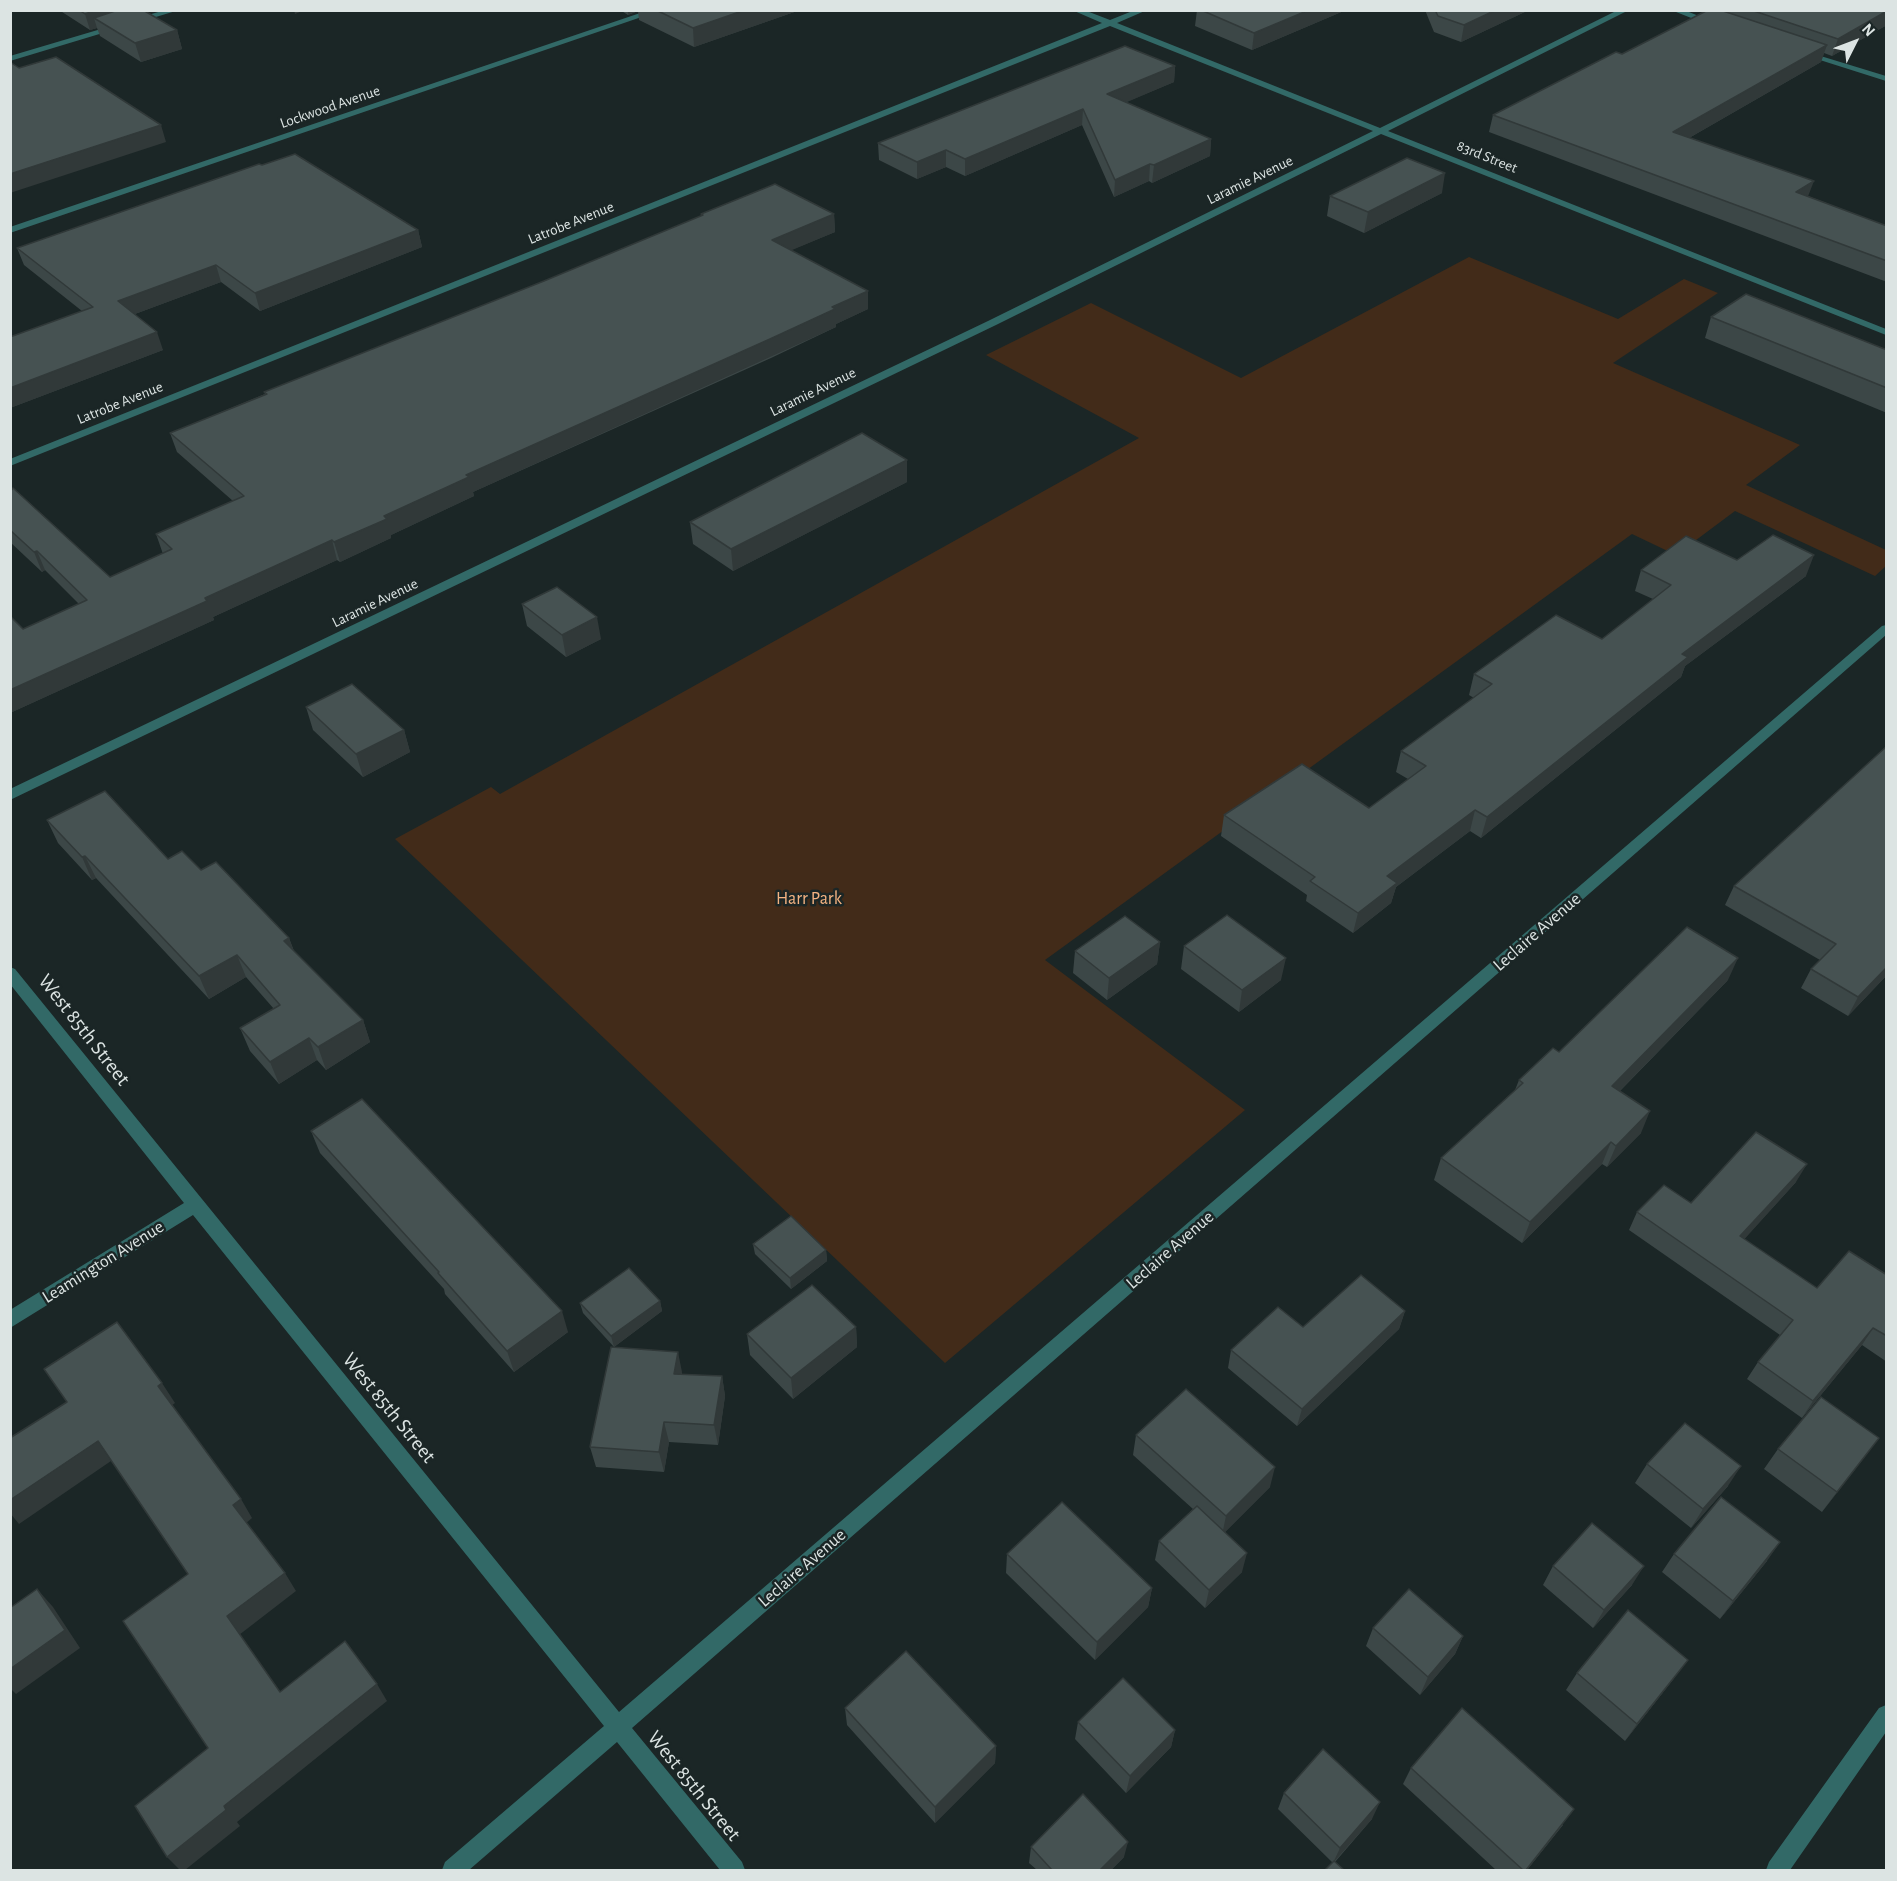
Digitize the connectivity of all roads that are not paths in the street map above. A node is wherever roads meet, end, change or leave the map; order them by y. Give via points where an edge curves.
1 (175, 10) edge
2 (658, 10) edge
3 (1076, 10) edge
4 (1143, 10) edge
5 (1625, 10) edge
6 (1675, 10) edge
7 (1110, 24) junction
8 (1719, 25) edge
9 (1797, 50) edge
10 (10, 59) edge
11 (1887, 79) edge
12 (1381, 131) junction
13 (10, 230) edge
14 (1887, 332) edge
15 (10, 463) edge
16 (1887, 629) edge
17 (10, 795) edge
18 (10, 973) edge
19 (195, 1205) junction
20 (10, 1320) edge
21 (1887, 1715) edge
22 (618, 1727) junction
23 (453, 1870) edge
24 (734, 1870) edge
25 (1777, 1870) edge

1 - 10 street
2 - 13 street, Lockwood Avenue
3 - 7 street, 83rd Street
4 - 7 street, Latrobe Avenue
5 - 12 street, Laramie Avenue
6 - 8 street
7 - 12 street, 83rd Street
7 - 15 street, Latrobe Avenue
9 - 11 street
12 - 14 street, 83rd Street
12 - 17 street, Laramie Avenue
16 - 22 street, Leclaire Avenue
18 - 19 street, West 85th Street
19 - 20 street, Leamington Avenue
19 - 22 street, West 85th Street
21 - 25 street
22 - 23 street, Leclaire Avenue
22 - 24 street, West 85th Street

